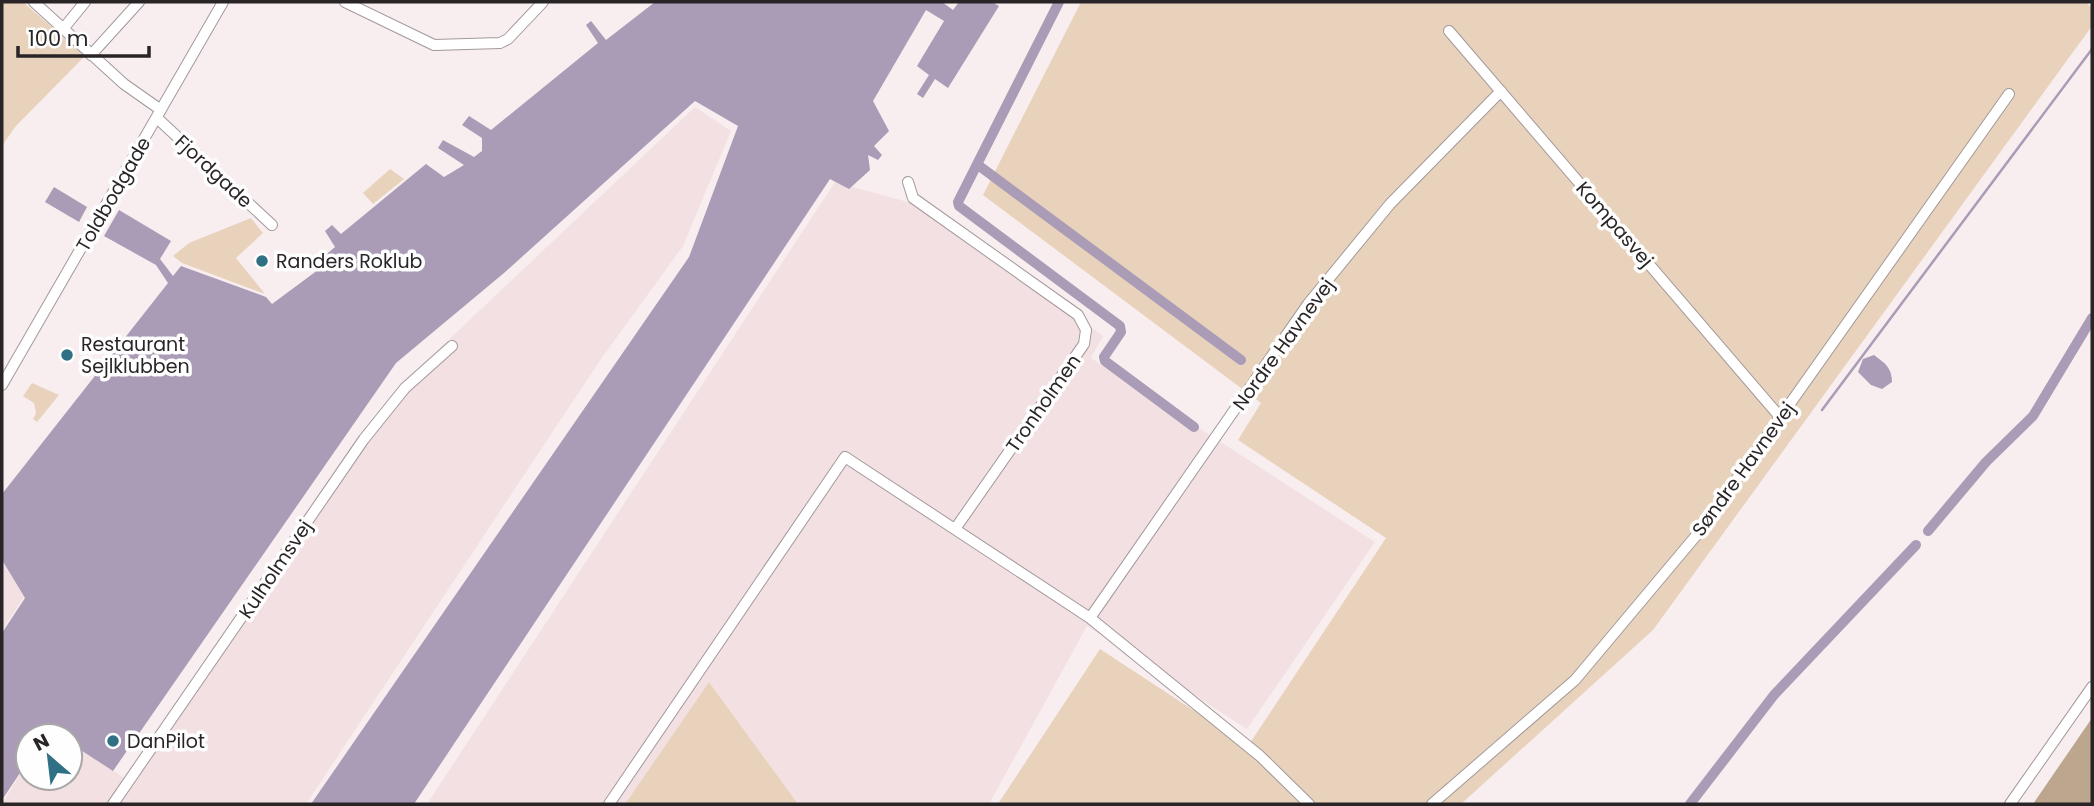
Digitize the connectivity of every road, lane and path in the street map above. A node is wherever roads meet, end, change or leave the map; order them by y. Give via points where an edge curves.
1 (34, 2) edge
2 (85, 2) edge
3 (139, 2) edge
4 (223, 2) edge
5 (345, 2) edge
6 (542, 2) edge
7 (63, 29) junction
8 (1450, 31) dead end
9 (91, 55) junction
10 (1500, 91) junction
11 (2008, 94) dead end
12 (159, 114) junction
13 (908, 182) dead end
14 (272, 225) dead end
15 (452, 346) dead end
16 (2, 385) edge
17 (1780, 417) junction
18 (954, 529) junction
19 (1090, 618) junction
20 (2092, 687) edge
21 (113, 804) edge
22 (609, 804) edge
23 (1309, 804) edge
24 (1432, 804) edge
25 (2010, 804) edge

1 - 7 street, Fjordgade
2 - 7 street
3 - 9 street
4 - 12 street, Toldbodgade
5 - 6 street via 434,45 500,43
7 - 9 street, Fjordgade
8 - 10 street, Kompasvej
9 - 12 street, Fjordgade
10 - 17 street, Kompasvej
10 - 19 street, Nordre Havnevej via 1390,204 1308,304
11 - 17 street, Søndre Havnevej
12 - 14 street, Fjordgade
12 - 16 street, Toldbodgade
13 - 18 street, Tronholmen via 913,198 1078,315 1086,330 1084,344
15 - 21 street, Kulholmsvej via 405,388 364,439
17 - 24 street, Søndre Havnevej via 1700,531 1575,680
18 - 19 street
18 - 22 street via 845,457
19 - 23 street via 1260,756
20 - 25 street

